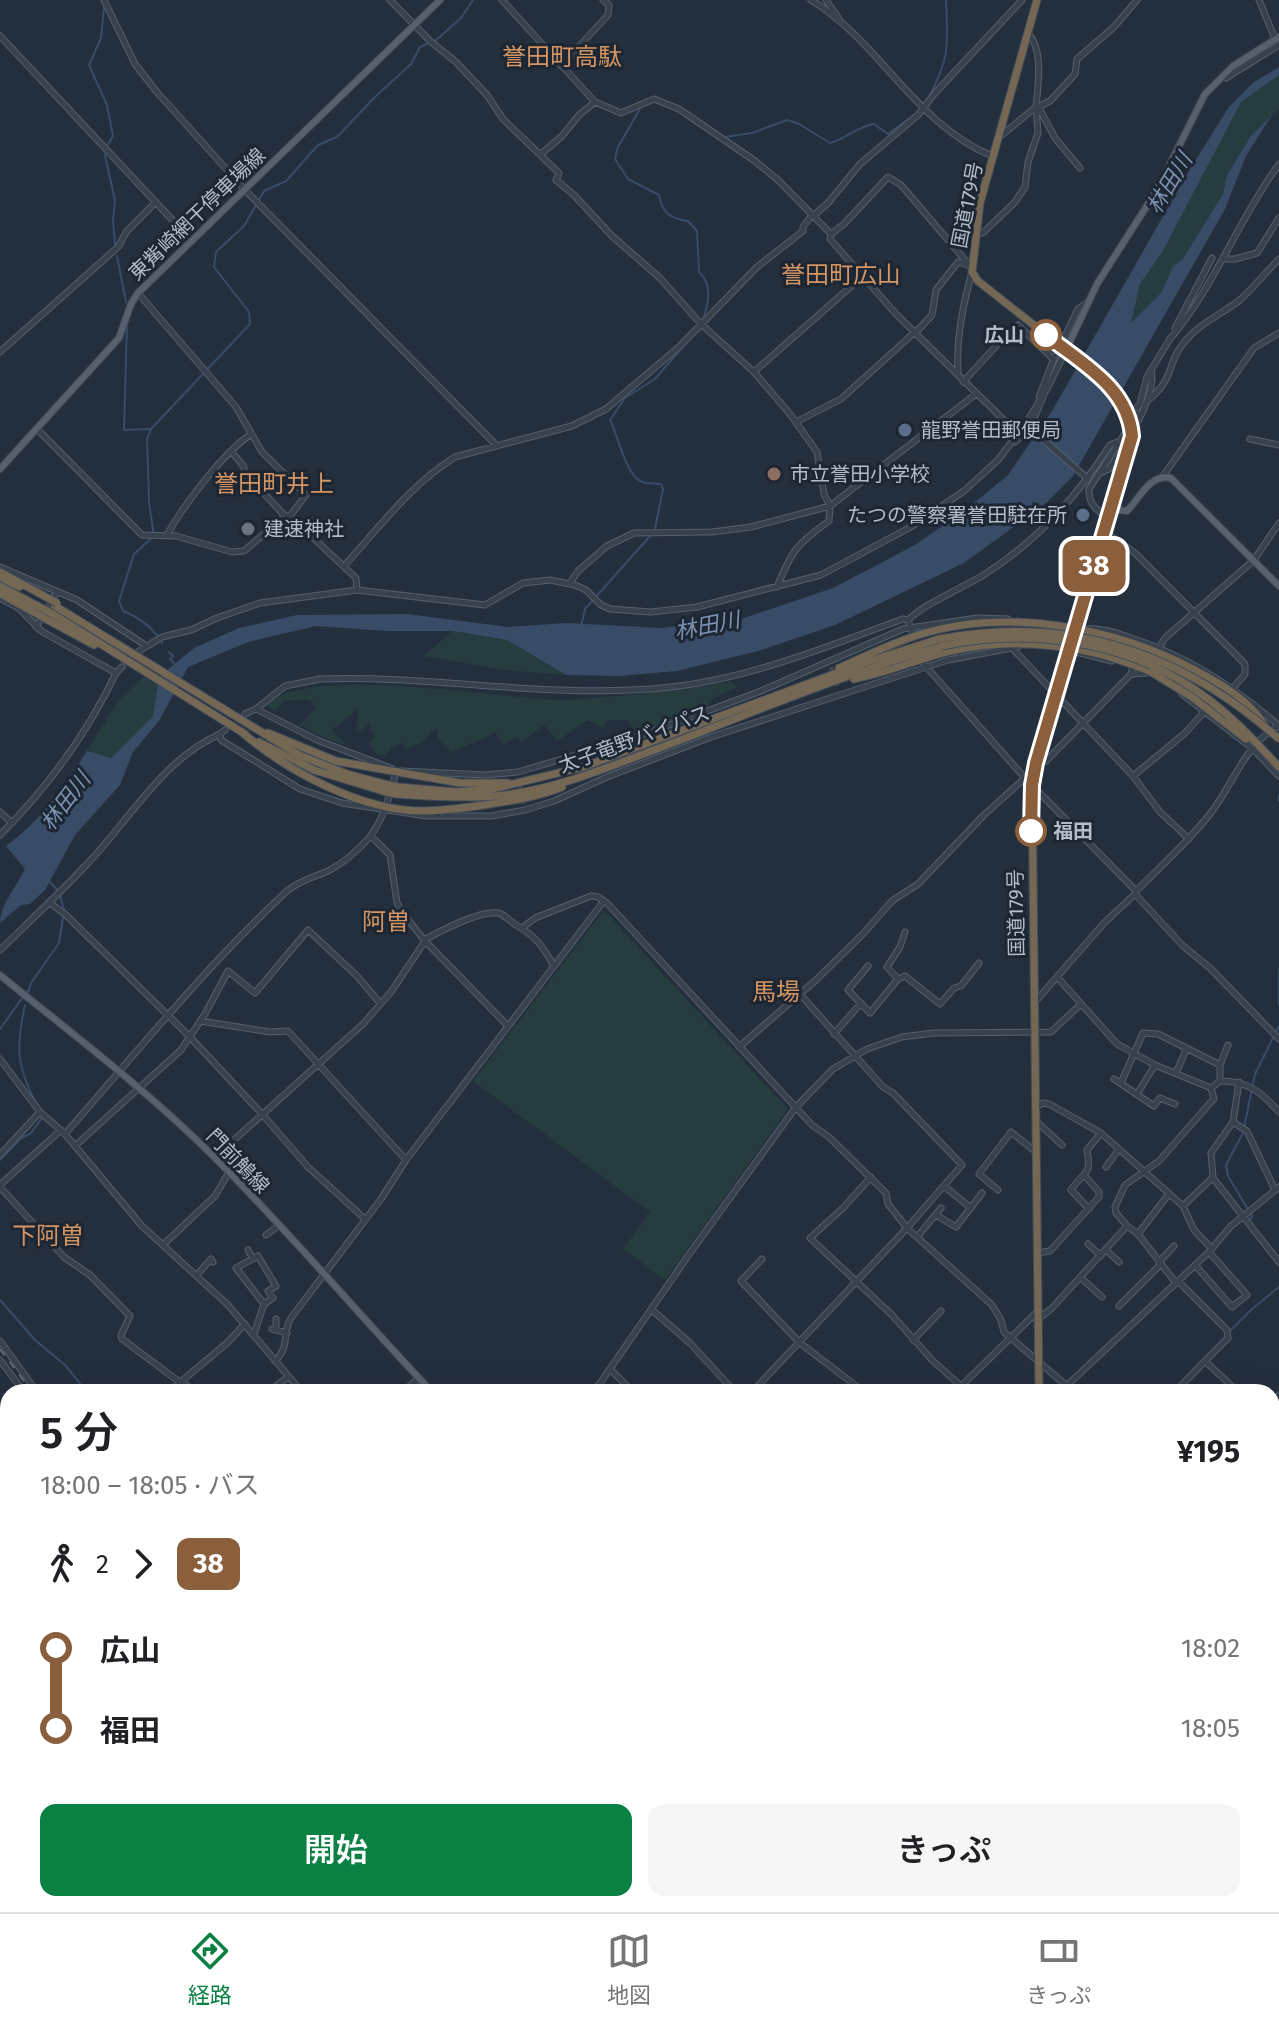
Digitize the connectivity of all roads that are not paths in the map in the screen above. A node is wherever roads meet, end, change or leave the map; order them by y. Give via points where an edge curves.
1 (104, 0) edge
2 (390, 0) edge
3 (440, 0) edge
4 (502, 0) edge
5 (603, 0) edge
6 (826, 0) edge
7 (1022, 0) edge
8 (1037, 0) edge
9 (1137, 0) edge
10 (1259, 0) edge
11 (814, 1) edge
12 (416, 26) junction
13 (845, 27) junction
14 (1028, 33) junction
15 (0, 36) edge
16 (1278, 40) edge
17 (561, 66) junction
18 (595, 102) junction
19 (1037, 107) junction
20 (923, 108) junction
21 (997, 138) junction
22 (541, 154) junction
23 (992, 156) junction
24 (1279, 164) edge
25 (1080, 168) dead end
26 (245, 190) junction
27 (156, 202) junction
28 (812, 216) junction
29 (1279, 218) edge
30 (831, 234) junction
31 (975, 235) junction
32 (192, 241) junction
33 (1212, 258) dead end
34 (1223, 259) junction
35 (1279, 259) edge
36 (972, 270) junction
37 (864, 275) junction
38 (138, 293) junction
39 (1089, 301) junction
40 (700, 323) junction
41 (916, 332) junction
42 (1279, 333) edge
43 (1065, 336) dead end
44 (1170, 339) junction
45 (1066, 350) junction
46 (0, 352) edge
47 (1151, 370) junction
48 (754, 372) junction
49 (958, 373) junction
50 (963, 382) junction
51 (1044, 393) junction
52 (976, 394) junction
53 (1147, 401) junction
54 (1037, 402) junction
55 (1131, 418) junction
56 (796, 422) junction
57 (37, 429) junction
58 (1031, 429) junction
59 (1018, 434) junction
60 (250, 435) junction
61 (1250, 439) dead end
62 (1117, 442) junction
63 (1011, 444) junction
64 (1279, 445) edge
65 (496, 446) junction
66 (1122, 449) tunnel mouth
67 (231, 451) junction
68 (0, 469) edge
69 (1097, 474) junction
70 (1163, 476) junction
71 (1086, 478) junction
72 (830, 506) junction
73 (1110, 513) junction
74 (287, 516) junction
75 (1279, 523) edge
76 (1104, 531) junction
77 (167, 535) junction
78 (1254, 560) junction
79 (344, 566) junction
80 (0, 572) edge
81 (30, 582) junction
82 (570, 583) junction
83 (0, 586) edge
84 (1279, 586) edge
85 (776, 588) junction
86 (357, 590) junction
87 (57, 592) junction
88 (0, 596) edge
89 (17, 607) junction
90 (53, 611) junction
91 (1195, 611) junction
92 (909, 623) junction
93 (36, 627) junction
94 (1081, 628) junction
95 (913, 634) dead end
96 (940, 643) junction
97 (145, 645) junction
98 (1048, 645) junction
99 (1012, 648) junction
100 (1069, 649) junction
101 (1160, 650) junction
102 (139, 651) dead end
103 (125, 664) junction
104 (924, 665) junction
105 (145, 667) junction
106 (1132, 671) junction
107 (1149, 672) junction
108 (116, 673) junction
109 (840, 688) junction
110 (1233, 688) junction
111 (786, 692) junction
112 (1056, 695) junction
113 (256, 709) junction
114 (1205, 711) junction
115 (221, 714) junction
116 (245, 714) dead end
117 (1082, 723) junction
118 (1279, 726) edge
119 (1265, 727) junction
120 (243, 733) junction
121 (1279, 739) edge
122 (1253, 749) junction
123 (1036, 763) junction
124 (1277, 766) edge
125 (396, 772) junction
126 (605, 773) junction
127 (1133, 776) junction
128 (1279, 776) edge
129 (520, 778) junction
130 (1025, 778) junction
131 (1032, 785) junction
132 (384, 788) junction
133 (397, 790) junction
134 (386, 808) junction
135 (0, 812) edge
136 (12, 823) junction
137 (0, 835) edge
138 (371, 836) junction
139 (1189, 839) junction
140 (1135, 893) junction
141 (603, 902) junction
142 (50, 903) junction
143 (522, 928) junction
144 (905, 932) dead end
145 (425, 940) junction
146 (0, 950) edge
147 (979, 963) dead end
148 (554, 966) junction
149 (868, 966) dead end
150 (0, 975) edge
151 (1058, 978) junction
152 (898, 979) junction
153 (799, 993) junction
154 (380, 1003) junction
155 (861, 1003) junction
156 (1034, 1003) junction
157 (1081, 1004) junction
158 (169, 1016) junction
159 (199, 1021) junction
160 (508, 1026) junction
161 (1035, 1032) junction
162 (834, 1034) junction
163 (190, 1037) junction
164 (1279, 1039) edge
165 (1228, 1045) dead end
166 (739, 1047) junction
167 (1187, 1048) junction
168 (1134, 1053) junction
169 (855, 1055) junction
170 (0, 1059) edge
171 (318, 1065) junction
172 (1155, 1065) junction
173 (1220, 1065) junction
174 (120, 1072) junction
175 (1176, 1073) junction
176 (1114, 1079) dead end
177 (1220, 1081) junction
178 (1239, 1082) junction
179 (1121, 1083) junction
180 (1211, 1088) junction
181 (140, 1090) junction
182 (1137, 1094) junction
183 (1175, 1104) dead end
184 (796, 1107) junction
185 (1035, 1107) junction
186 (40, 1112) junction
187 (1279, 1112) edge
188 (262, 1114) junction
189 (1035, 1121) junction
190 (1233, 1122) junction
191 (63, 1132) junction
192 (1101, 1133) junction
193 (1062, 1145) dead end
194 (75, 1146) junction
195 (1119, 1149) junction
196 (1036, 1152) junction
197 (0, 1155) edge
198 (215, 1157) junction
199 (406, 1160) junction
200 (1106, 1167) dead end
201 (1144, 1171) junction
202 (229, 1172) junction
203 (1084, 1175) junction
204 (871, 1177) junction
205 (1213, 1177) junction
206 (0, 1186) edge
207 (944, 1186) junction
208 (1277, 1188) edge
209 (998, 1190) dead end
210 (982, 1193) dead end
211 (1168, 1195) junction
212 (1183, 1206) junction
213 (941, 1208) dead end
214 (971, 1208) junction
215 (1089, 1209) junction
216 (936, 1215) junction
217 (1243, 1217) junction
218 (365, 1219) junction
219 (278, 1226) junction
220 (1127, 1226) junction
221 (907, 1228) junction
222 (1138, 1234) junction
223 (266, 1235) dead end
224 (917, 1237) junction
225 (164, 1244) junction
226 (1088, 1244) dead end
227 (1174, 1246) dead end
228 (248, 1250) dead end
229 (1106, 1250) junction
230 (1210, 1250) junction
231 (1036, 1253) junction
232 (257, 1256) junction
233 (1101, 1256) junction
234 (762, 1259) dead end
235 (213, 1262) dead end
236 (1119, 1262) dead end
237 (1279, 1262) edge
238 (1160, 1263) junction
239 (1195, 1265) junction
240 (197, 1275) junction
241 (324, 1275) junction
242 (1080, 1277) junction
243 (857, 1281) junction
244 (1177, 1282) junction
245 (1102, 1297) dead end
246 (264, 1304) junction
247 (1119, 1306) dead end
248 (651, 1309) junction
249 (941, 1311) dead end
250 (1037, 1316) junction
251 (276, 1319) dead end
252 (245, 1324) junction
253 (287, 1333) junction
254 (254, 1335) junction
255 (1011, 1338) junction
256 (913, 1340) junction
257 (0, 1341) edge
258 (800, 1343) junction
259 (0, 1360) edge
260 (275, 1361) junction
261 (1038, 1361) junction
262 (1205, 1361) junction
263 (610, 1369) junction
264 (288, 1377) junction
265 (419, 1378) junction
266 (181, 1383) joint
267 (18, 1384) edge
268 (31, 1384) edge
269 (279, 1384) edge
270 (295, 1384) edge
271 (412, 1384) edge
272 (425, 1384) edge
273 (600, 1384) edge
274 (625, 1384) edge
275 (728, 1384) edge
276 (760, 1384) edge
277 (854, 1384) edge
278 (959, 1384) edge
279 (963, 1384) edge
280 (1039, 1384) edge
281 (1064, 1384) edge
282 (1068, 1384) edge
283 (1183, 1384) edge
284 (1229, 1384) edge

1 - 26 street via 135,64
2 - 12 street
3 - 12 main road, 東觜崎網干停車場線
4 - 17 street
5 - 17 street via 609,5 608,15
6 - 13 street
7 - 20 street
8 - 14 highway, 国道179号
9 - 19 street via 1077,59 1075,74 1050,101
10 - 16 street
11 - 13 street
12 - 22 street
12 - 26 main road, 東觜崎網干停車場線
13 - 20 street
14 - 19 street via 1035,42
14 - 21 highway, 国道179号
15 - 27 street
16 - 39 main road via 1221,77 1205,94 1157,190
17 - 18 street
18 - 22 street
18 - 28 street via 621,113 654,99 679,109 755,161
19 - 21 street
19 - 25 street
19 - 31 street via 1038,133 1025,187 984,232
20 - 23 street via 961,140
20 - 28 street
21 - 23 highway, 国道179号
22 - 40 street via 559,173 556,180
23 - 31 highway, 国道179号
24 - 34 street
26 - 32 main road, 東觜崎網干停車場線
26 - 65 street
27 - 32 street
27 - 46 street via 118,247
28 - 30 street
28 - 40 street via 803,231
29 - 34 street via 1257,253
30 - 36 street via 888,177 901,185
30 - 37 street
31 - 36 highway, 国道179号
32 - 38 main road, 東觜崎網干停車場線
33 - 44 street
34 - 44 street
35 - 53 street via 1240,300 1187,339 1166,384
36 - 41 street via 958,262 948,272 936,290 932,315
36 - 45 highway, 国道179号
36 - 49 street
37 - 41 street
37 - 48 street
38 - 57 main road, 東觜崎網干停車場線 via 119,338
38 - 60 street via 236,407
39 - 43 street via 1078,309
39 - 45 main road
40 - 48 street
40 - 65 street via 606,409 572,426
41 - 49 street
41 - 56 street via 841,399
42 - 70 street via 1254,348
44 - 47 street
45 - 51 street
45 - 55 highway, 国道179号 via 1107,383
47 - 53 street
47 - 55 street
48 - 56 street
49 - 50 street
50 - 52 street
50 - 54 street via 1018,325 1054,357
51 - 54 street
51 - 58 street
52 - 59 street
52 - 72 street
53 - 55 street
54 - 59 street
55 - 62 street
55 - 73 highway, 国道179号 via 1131,446
56 - 72 street via 817,452
57 - 68 main road, 東觜崎網干停車場線
57 - 77 street via 142,535
58 - 63 street
58 - 71 street
59 - 63 street
60 - 67 street
60 - 74 street via 306,495
61 - 64 street
62 - 69 street
62 - 71 street
63 - 85 street via 964,491 909,528 821,575
65 - 79 street via 441,466
66 - 69 street via 1109,469
67 - 74 street
67 - 77 street
69 - 73 street via 1088,493 1094,507
70 - 73 main road via 1127,511
70 - 78 main road via 1175,480
71 - 92 street via 1035,538 986,574 915,614
72 - 82 street via 751,527 634,533 607,546
72 - 85 street via 829,521 797,545
73 - 76 highway, 国道179号
74 - 77 street via 244,551
74 - 79 street
75 - 78 street
76 - 91 street
76 - 94 highway, 国道179号
78 - 84 main road
78 - 91 street
79 - 86 street via 358,581
80 - 81 street
80 - 90 highway, bridge
81 - 87 street
81 - 89 street
82 - 85 street via 610,609 651,612
82 - 86 street via 523,583 485,605
83 - 90 highway, 太子竜野バイパス, bridge
86 - 97 street via 260,603
87 - 93 street
87 - 97 street
88 - 89 street
88 - 90 highway, bridge
89 - 93 street
90 - 103 highway, 太子竜野バイパス
90 - 105 highway, 太子竜野バイパス via 93,629
91 - 101 street via 1165,638
91 - 110 street via 1245,664 1245,674
92 - 94 street via 977,618 1061,622
92 - 95 street
92 - 113 street via 903,619 799,658 697,684 632,690 320,679 285,686
92 - 129 street via 830,664 703,716
93 - 108 street
94 - 100 highway, 国道179号
94 - 101 highway
94 - 111 highway via 990,623 951,627 884,647
96 - 109 highway, 太子竜野バイパス via 881,664
96 - 111 highway, 太子竜野バイパス via 888,654
96 - 119 highway, 太子竜野バイパス, bridge via 1011,630 1109,643 1181,669
96 - 124 highway, 太子竜野バイパス, bridge via 1031,638 1130,657 1196,690
97 - 102 street
98 - 99 street
98 - 100 highway
98 - 109 highway via 953,651
99 - 104 street
99 - 112 street
100 - 106 street
100 - 107 highway via 1116,657
100 - 112 highway, 国道179号
101 - 110 street
101 - 119 highway, bridge via 1214,680 1259,715
103 - 105 highway, 太子竜野バイパス
103 - 108 street
104 - 109 street
104 - 130 street
105 - 115 highway, 太子竜野バイパス
106 - 107 street
106 - 117 street
107 - 114 street
107 - 124 highway, bridge via 1192,697
108 - 136 street via 55,775
109 - 126 highway, 太子竜野バイパス
109 - 126 street
110 - 118 street
111 - 129 highway, 太子竜野バイパス via 583,767
112 - 117 street
112 - 123 highway, 国道179号
113 - 116 street
113 - 125 street
114 - 122 street
114 - 127 street
115 - 120 highway, 太子竜野バイパス
115 - 125 highway via 336,761
115 - 132 highway, 太子竜野バイパス via 299,755
117 - 123 street via 1046,761
117 - 127 street
118 - 122 street via 1264,733
119 - 121 highway, 太子竜野バイパス, bridge
120 - 132 highway, 太子竜野バイパス via 314,770
120 - 134 highway via 295,769
122 - 128 street
122 - 139 street
123 - 131 highway, 国道179号
125 - 129 highway via 460,783
125 - 134 street
126 - 133 highway, 太子竜野バイパス via 506,795 453,798
126 - 134 highway via 512,801 420,811
126 - 134 street via 554,801 491,816 450,818
127 - 139 street
129 - 133 highway, 太子竜野バイパス via 492,789
130 - 131 street
130 - 153 street
131 - 140 street
131 - 156 highway, 国道179号
132 - 133 highway, 太子竜野バイパス, bridge
134 - 138 street
134 - 142 street via 342,803 300,789 221,740 222,732 177,761
135 - 136 street
136 - 137 street
138 - 145 street via 390,855 397,903
138 - 158 street via 343,862 289,890
139 - 140 street
140 - 151 street
140 - 164 street
141 - 143 street via 591,896
141 - 148 street
141 - 166 street
142 - 146 street
142 - 158 street
143 - 145 street via 490,913
143 - 148 street via 539,941
144 - 152 street via 887,967
145 - 154 street
145 - 160 street
147 - 152 street via 940,1004 905,976
148 - 160 street
149 - 155 street via 848,990
150 - 174 main road, 門前鵤線
151 - 156 street
151 - 157 street
152 - 155 street via 870,1013
153 - 162 street
153 - 166 street
154 - 159 street via 308,930 255,993 228,971
154 - 171 street
155 - 162 street
156 - 161 highway, 国道179号
157 - 161 street via 1054,1030
157 - 168 street via 1117,1044
158 - 163 street
158 - 174 street
159 - 163 street
159 - 171 street via 288,1031
160 - 199 street
161 - 169 street via 934,1033 885,1042
161 - 185 highway, 国道179号
162 - 169 street
163 - 181 street
163 - 188 street
165 - 173 street
166 - 184 street
167 - 168 street via 1143,1033
167 - 173 street
167 - 175 street
168 - 172 street
168 - 179 street
169 - 184 street via 818,1081
169 - 207 street via 961,1163
170 - 186 street
171 - 188 street
171 - 199 street
172 - 175 street
172 - 182 street
173 - 177 street
174 - 181 main road, 門前鵤線
174 - 191 street
175 - 180 street
176 - 179 street
177 - 178 street
177 - 180 street
178 - 187 street via 1258,1090
178 - 190 street
179 - 182 street
180 - 201 street via 1214,1099
181 - 194 street
181 - 198 main road, 門前鵤線
182 - 183 street via 1154,1106 1160,1098
184 - 204 street
184 - 248 street
185 - 189 highway, 国道179号
185 - 192 street via 1049,1104
186 - 191 street
186 - 197 street
188 - 198 street
188 - 218 street via 308,1167
189 - 193 street
189 - 196 highway, 国道179号
190 - 205 street via 1211,1153
190 - 208 street via 1247,1131
191 - 194 street
191 - 206 street
192 - 195 street
192 - 203 street via 1087,1150 1090,1165
194 - 225 street via 142,1226
195 - 200 street
195 - 201 street
196 - 209 street via 1011,1132 979,1174
196 - 231 highway, 国道179号
198 - 202 main road, 門前鵤線
199 - 218 street
201 - 211 street
201 - 220 street via 1125,1185 1115,1207
202 - 219 main road, 門前鵤線
202 - 225 street via 215,1196
203 - 215 street via 1100,1194
203 - 215 street via 1071,1190
204 - 221 street
204 - 243 street via 810,1238
205 - 212 street
205 - 217 street
206 - 266 street via 64,1257 130,1316 122,1339
207 - 214 street
207 - 221 street
208 - 217 street
210 - 214 street
211 - 212 street
211 - 222 street
212 - 230 street
213 - 216 street
214 - 216 street via 956,1227
215 - 231 street via 1050,1251
216 - 224 street
217 - 230 street
217 - 237 street
218 - 241 street
219 - 223 street
219 - 241 main road, 門前鵤線
220 - 222 street
220 - 229 street
221 - 224 street
221 - 243 street
222 - 238 street
224 - 255 street via 988,1301
225 - 240 street
226 - 233 street
227 - 238 street
228 - 232 street
229 - 233 street
229 - 236 street
230 - 239 street
230 - 239 street via 1247,1295 1232,1307
231 - 250 highway, 国道179号
232 - 246 street via 276,1286 268,1291 273,1298
232 - 246 street via 236,1268
233 - 242 street
234 - 258 street via 741,1281
235 - 240 street
238 - 244 street
238 - 247 street
239 - 244 street
240 - 252 street
241 - 253 street via 287,1324
241 - 265 main road, 門前鵤線
242 - 245 street
242 - 250 street via 1051,1309
243 - 256 street
243 - 258 street
244 - 262 street via 1227,1330 1228,1338
244 - 282 street
246 - 254 street
248 - 263 street
248 - 275 street
249 - 256 street
250 - 255 street
250 - 261 highway, 国道179号
251 - 253 street via 274,1329
252 - 254 street
252 - 266 street
253 - 260 street via 285,1350
254 - 260 street
255 - 261 street
255 - 279 street
256 - 278 street
257 - 268 street
258 - 276 street
258 - 277 street
259 - 267 street
260 - 264 street
261 - 280 highway, 国道179号
261 - 281 street
262 - 283 street
262 - 284 street
263 - 273 street
263 - 274 street
264 - 269 street
264 - 270 street
265 - 271 street
265 - 272 main road, 門前鵤線

